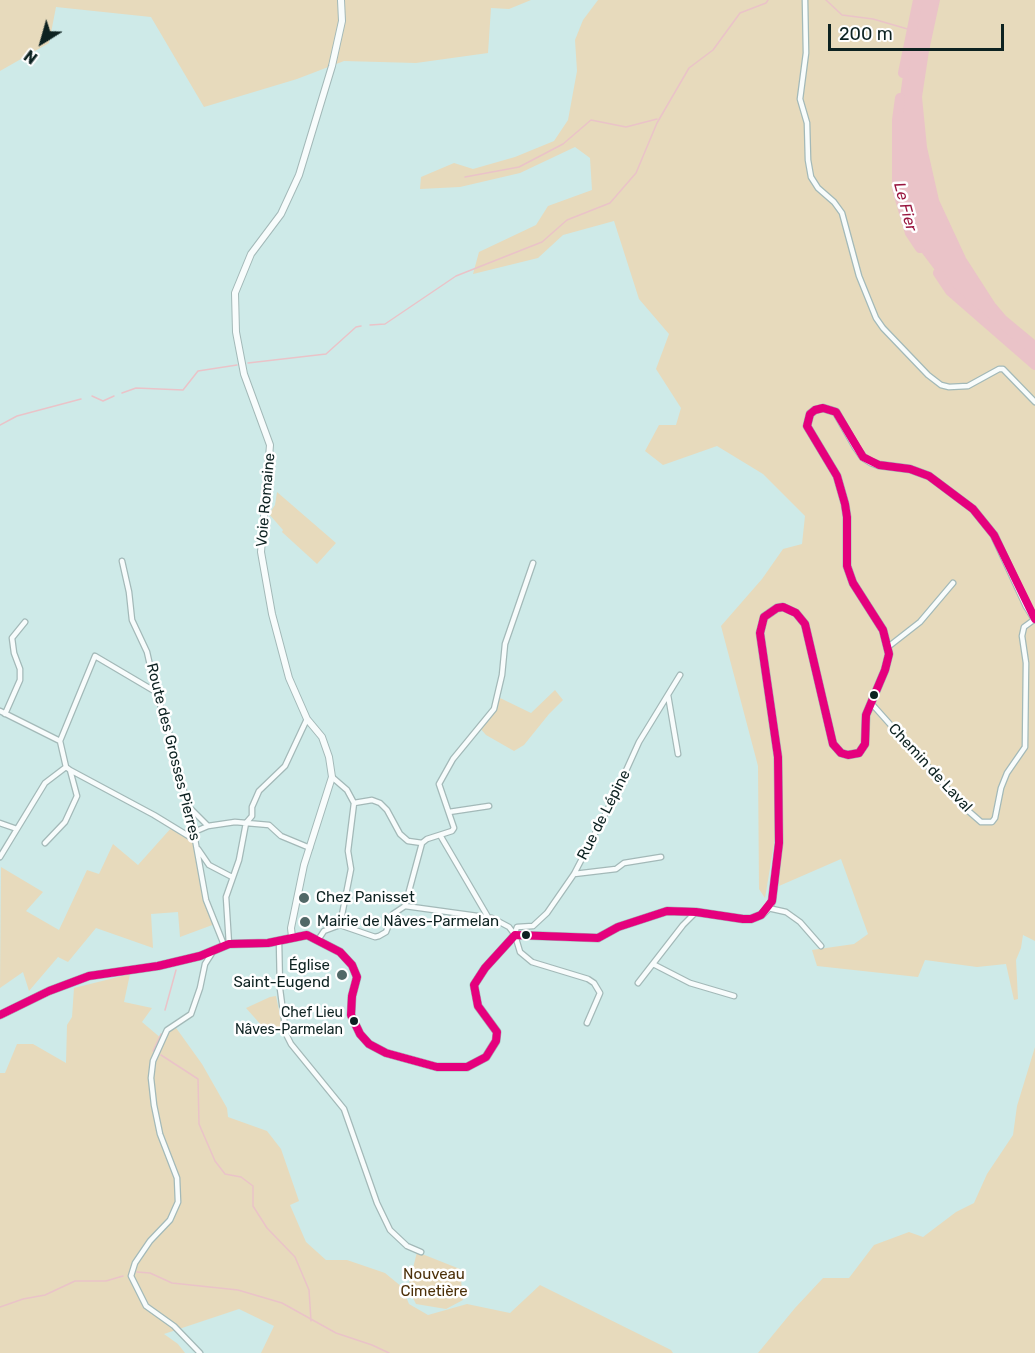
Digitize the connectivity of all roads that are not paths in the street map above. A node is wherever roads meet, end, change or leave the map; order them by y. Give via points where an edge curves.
1 (341, 0) edge
2 (805, 0) edge
3 (1035, 402) edge
4 (122, 561) dead end
5 (532, 563) dead end
6 (953, 583) dead end
7 (1035, 619) edge
8 (24, 622) dead end
9 (888, 647) junction
10 (680, 675) dead end
11 (156, 692) junction
12 (669, 695) junction
13 (871, 703) junction
14 (3, 713) edge
15 (308, 718) junction
16 (60, 741) junction
17 (678, 754) dead end
18 (68, 768) junction
19 (332, 777) junction
20 (354, 803) junction
21 (189, 806) junction
22 (489, 806) dead end
23 (449, 812) junction
24 (246, 823) junction
25 (0, 824) edge
26 (208, 826) junction
27 (17, 829) junction
28 (194, 832) junction
29 (440, 835) junction
30 (195, 840) junction
31 (45, 843) dead end
32 (422, 843) junction
33 (197, 847) junction
34 (310, 848) junction
35 (0, 857) edge
36 (661, 857) dead end
37 (574, 874) junction
38 (232, 877) junction
39 (405, 906) junction
40 (768, 908) junction
41 (696, 912) junction
42 (488, 917) junction
43 (340, 925) junction
44 (515, 936) junction
45 (292, 937) junction
46 (318, 940) junction
47 (279, 941) junction
48 (226, 944) junction
49 (821, 946) dead end
50 (216, 949) junction
51 (653, 964) junction
52 (638, 983) dead end
53 (734, 996) dead end
54 (0, 1015) edge
55 (587, 1023) dead end
56 (421, 1252) dead end
57 (200, 1353) edge

1 - 15 street, Voie Romaine via 342,21 332,66 299,175 281,214 251,254 235,293 236,332 244,374 270,445 261,552 289,678
2 - 3 street via 806,53 801,99 811,177 842,213 859,276 876,318 941,385 968,386 1003,369
4 - 11 street, Route des Grosses Pierres via 132,620 147,652
5 - 23 street via 505,644 494,709 453,759 439,784
6 - 9 street via 920,622
7 - 9 main road via 994,535 973,509 929,476 879,465 863,457 836,412 815,410 807,426 837,476 847,517 847,566 853,583 883,630
7 - 13 street, Chemin de Laval via 1024,627 1022,636 1026,663 1024,747 1007,773 992,822 978,820
8 - 14 street via 12,638 20,680
9 - 13 main road via 885,670
10 - 12 street, Rue de Lépine
11 - 16 street via 95,657
11 - 21 street, Route des Grosses Pierres
12 - 17 street
12 - 37 street, Rue de Lépine via 639,742
13 - 40 main road via 863,749 855,755 842,753 833,744 805,624 796,613 783,608 764,617 760,633 778,757 780,843
14 - 16 street
15 - 19 street, Voie Romaine via 322,737
15 - 24 street via 285,766 260,791
16 - 18 street
18 - 27 street via 45,783
18 - 30 street
18 - 31 street via 76,788 75,802 60,828
19 - 20 street
19 - 34 street, Voie Romaine
20 - 32 street via 380,803 400,834 408,841
20 - 43 street via 348,851 351,869
21 - 26 street
21 - 28 street, Route des Grosses Pierres
22 - 23 street
23 - 29 street via 454,828
24 - 26 street
24 - 34 street via 269,825 281,836
24 - 38 street
25 - 27 street
26 - 28 street
27 - 35 street
28 - 30 street, Route des Grosses Pierres
29 - 32 street
29 - 42 street
30 - 33 street, Route des Grosses Pierres
32 - 39 street
33 - 38 street via 209,865
33 - 48 street, Route des Grosses Pierres via 206,900
34 - 45 street, Voie Romaine
36 - 37 street via 624,863 616,869
37 - 44 street, Rue de Lépine via 547,913 533,926 517,927
38 - 48 street via 226,897
39 - 42 street
39 - 43 street via 393,914 386,932 379,936
40 - 41 main road via 751,919
40 - 49 street via 786,912 800,922
41 - 44 main road via 667,911 598,938
41 - 51 street
42 - 44 street via 509,927
43 - 46 street via 324,931
44 - 46 main road via 474,985 478,1006 497,1032 486,1057 467,1067 437,1067 386,1053 365,1041 351,1016 357,977 352,964
44 - 55 street via 520,952 532,962 594,983 600,993
45 - 46 main road via 307,935
45 - 47 main road
47 - 48 main road
47 - 56 street via 286,1034 344,1109 390,1230 407,1246
48 - 50 main road
50 - 54 main road via 158,966 89,976
50 - 57 street via 205,964 191,1014 167,1030 153,1061 154,1104 160,1134 177,1178 178,1202 174,1214 138,1257 131,1272 131,1280 146,1306 174,1326
51 - 52 street
51 - 53 street via 690,982

